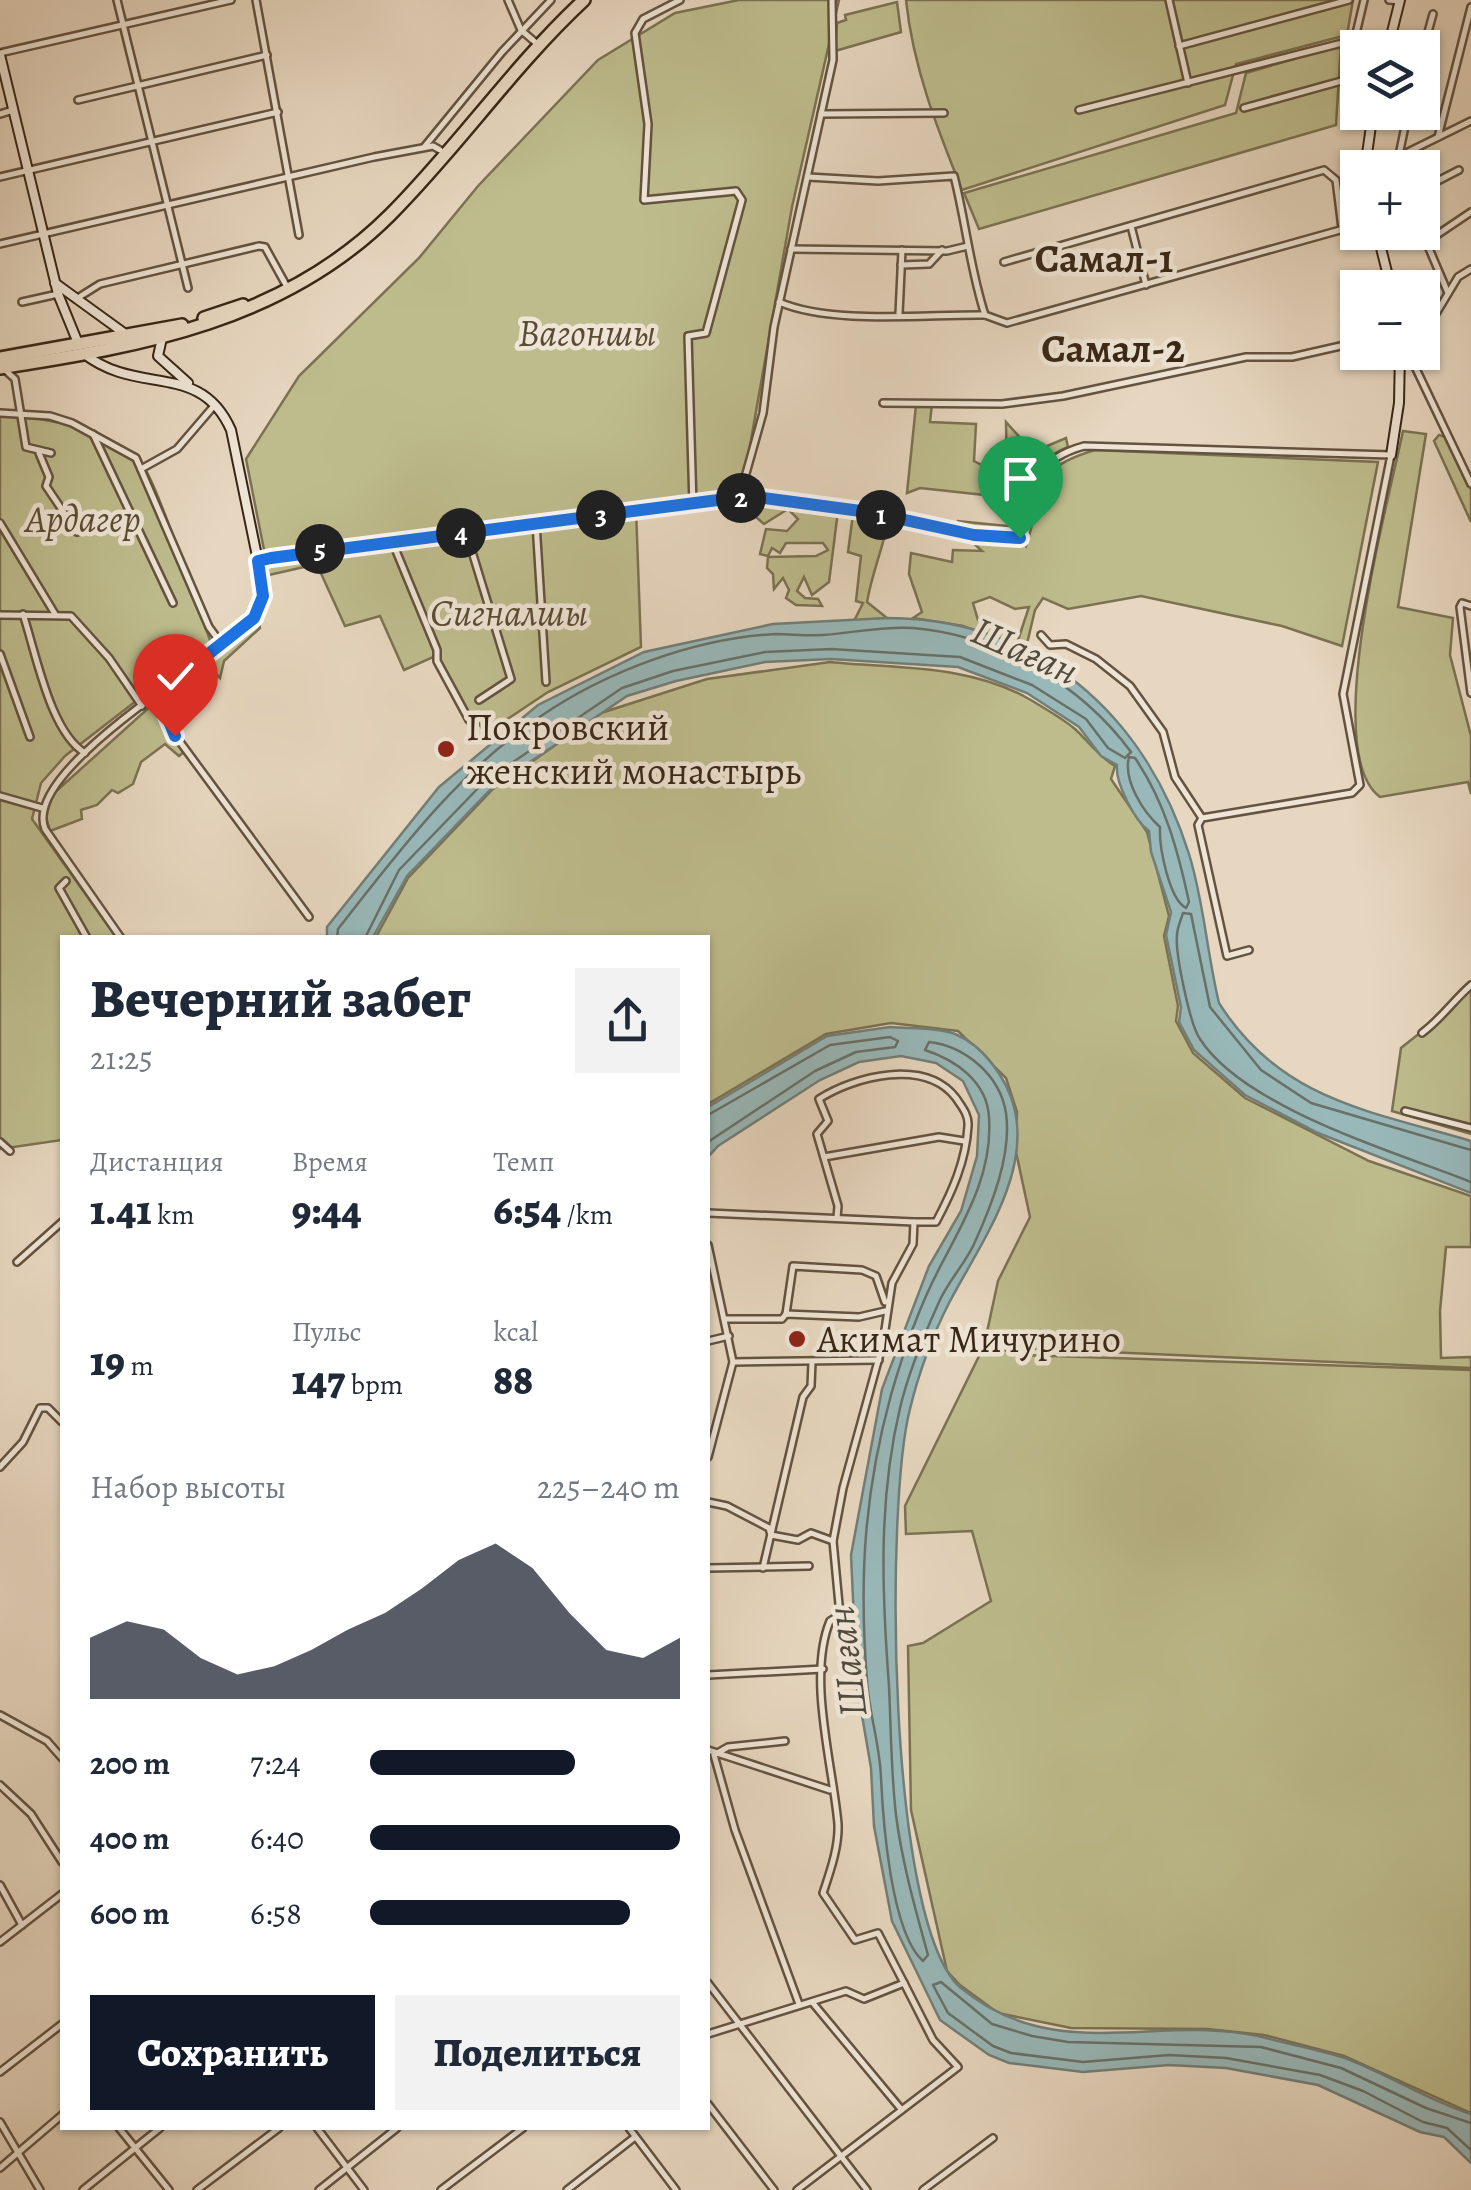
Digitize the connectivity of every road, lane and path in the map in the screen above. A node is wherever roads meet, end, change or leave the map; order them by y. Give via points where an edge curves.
1 (117, 0) edge
2 (231, 0) edge
3 (256, 0) edge
4 (508, 0) edge
5 (552, 0) edge
6 (574, 0) edge
7 (584, 0) edge
8 (680, 0) edge
9 (832, 0) edge
10 (1169, 0) edge
11 (1349, 0) edge
12 (1364, 0) edge
13 (1389, 0) edge
14 (1400, 0) edge
15 (1471, 7) edge
16 (1433, 14) dead end
17 (123, 26) junction
18 (521, 30) junction
19 (1356, 30) edge
20 (1392, 30) edge
21 (1429, 30) edge
22 (1340, 44) edge
23 (537, 45) junction
24 (1179, 46) junction
25 (0, 54) edge
26 (266, 54) junction
27 (1340, 81) edge
28 (1188, 83) junction
29 (138, 84) junction
30 (78, 100) dead end
31 (1244, 108) dead end
32 (14, 110) junction
33 (1079, 110) dead end
34 (278, 112) junction
35 (944, 113) dead end
36 (0, 114) edge
37 (821, 114) junction
38 (1471, 121) edge
39 (1438, 137) junction
40 (152, 141) junction
41 (423, 148) junction
42 (440, 150) junction
43 (1414, 150) edge
44 (1460, 170) dead end
45 (27, 171) junction
46 (289, 176) junction
47 (0, 177) edge
48 (808, 177) junction
49 (1440, 180) edge
50 (166, 202) junction
51 (1340, 212) edge
52 (1471, 212) edge
53 (1130, 226) junction
54 (1340, 229) edge
55 (42, 232) junction
56 (1440, 233) edge
57 (299, 236) dead end
58 (0, 244) edge
59 (968, 246) junction
60 (791, 249) junction
61 (902, 250) junction
62 (942, 250) junction
63 (1431, 250) edge
64 (1004, 262) dead end
65 (901, 265) junction
66 (180, 267) junction
67 (1471, 269) edge
68 (55, 283) junction
69 (286, 285) junction
70 (1146, 285) junction
71 (188, 288) dead end
72 (58, 294) junction
73 (1448, 294) junction
74 (75, 300) junction
75 (22, 302) dead end
76 (779, 302) junction
77 (1440, 308) edge
78 (899, 314) junction
79 (985, 315) junction
80 (130, 336) junction
81 (162, 338) junction
82 (1340, 346) edge
83 (81, 348) junction
84 (1, 365) edge
85 (1405, 370) edge
86 (1416, 370) edge
87 (191, 386) junction
88 (882, 402) dead end
89 (216, 403) junction
90 (0, 413) edge
91 (21, 414) junction
92 (93, 434) junction
93 (38, 452) junction
94 (51, 453) dead end
95 (1390, 455) junction
96 (141, 468) junction
97 (1471, 484) edge
98 (749, 496) junction
99 (693, 506) junction
100 (0, 522) edge
101 (536, 523) junction
102 (77, 532) dead end
103 (466, 532) junction
104 (392, 541) junction
105 (258, 561) junction
106 (172, 603) dead end
107 (1471, 606) edge
108 (23, 614) junction
109 (0, 615) edge
110 (56, 615) junction
111 (1041, 636) dead end
112 (223, 646) junction
113 (0, 654) edge
114 (546, 682) dead end
115 (1471, 693) edge
116 (158, 694) junction
117 (479, 700) dead end
118 (142, 706) junction
119 (469, 720) dead end
120 (30, 737) dead end
121 (85, 753) junction
122 (0, 796) edge
123 (42, 808) junction
124 (1202, 818) junction
125 (66, 881) dead end
126 (309, 917) dead end
127 (85, 935) edge
128 (119, 935) edge
129 (1249, 950) dead end
130 (1471, 986) edge
131 (1422, 1033) dead end
132 (1405, 1111) dead end
133 (1471, 1128) edge
134 (964, 1141) junction
135 (0, 1142) edge
136 (10, 1151) dead end
137 (823, 1157) junction
138 (710, 1213) edge
139 (837, 1218) junction
140 (914, 1222) junction
141 (60, 1224) edge
142 (710, 1253) edge
143 (17, 1262) dead end
144 (886, 1308) junction
145 (786, 1314) junction
146 (726, 1319) junction
147 (729, 1336) junction
148 (710, 1341) edge
149 (879, 1360) junction
150 (733, 1362) junction
151 (812, 1362) junction
152 (60, 1420) edge
153 (710, 1447) edge
154 (0, 1467) edge
155 (710, 1503) edge
156 (770, 1535) junction
157 (833, 1541) junction
158 (809, 1566) dead end
159 (710, 1568) edge
160 (763, 1568) junction
161 (822, 1669) junction
162 (710, 1675) edge
163 (0, 1715) edge
164 (785, 1741) dead end
165 (710, 1752) edge
166 (714, 1755) junction
167 (60, 1756) edge
168 (0, 1785) edge
169 (830, 1790) junction
170 (60, 1859) edge
171 (0, 1885) edge
172 (60, 1896) edge
173 (22, 1925) junction
174 (0, 1942) edge
175 (903, 1985) junction
176 (710, 1986) edge
177 (812, 2002) junction
178 (799, 2004) junction
179 (738, 2023) junction
180 (60, 2026) edge
181 (710, 2033) edge
182 (0, 2072) edge
183 (710, 2107) edge
184 (901, 2109) junction
185 (60, 2118) edge
186 (0, 2122) edge
187 (121, 2130) edge
188 (157, 2130) edge
189 (276, 2130) edge
190 (318, 2130) edge
191 (395, 2130) edge
192 (520, 2130) edge
193 (631, 2130) edge
194 (636, 2137) junction
195 (992, 2138) dead end
196 (135, 2146) junction
197 (16, 2152) junction
198 (841, 2156) junction
199 (0, 2168) edge
200 (347, 2170) junction
201 (40, 2190) edge
202 (83, 2190) edge
203 (169, 2190) edge
204 (198, 2190) edge
205 (319, 2190) edge
206 (364, 2190) edge
207 (441, 2190) edge
208 (567, 2190) edge
209 (676, 2190) edge
210 (774, 2190) edge
211 (797, 2190) edge
212 (867, 2190) edge
213 (922, 2190) edge

1 - 17 street
2 - 17 street
3 - 26 street
4 - 18 street
5 - 18 street
6 - 23 highway
7 - 23 highway
8 - 99 street via 643,19 635,33 648,124 644,200 736,191 742,200 706,333 688,336
9 - 37 street via 832,60
10 - 24 street
11 - 24 street
12 - 19 street
13 - 14 street
14 - 20 street
15 - 39 street
16 - 21 street
17 - 25 street
17 - 29 street
18 - 23 street
18 - 41 street
22 - 28 street
23 - 42 highway
23 - 81 highway via 392,213 346,254 249,311
24 - 28 street
25 - 32 street
26 - 29 street
26 - 34 street
27 - 31 street
28 - 33 street
29 - 30 street
29 - 40 street
32 - 36 street
32 - 45 street
34 - 40 street
34 - 46 street
35 - 37 street
37 - 48 street
38 - 39 street
39 - 43 street
40 - 45 street
40 - 50 street
41 - 42 street
41 - 46 street
42 - 69 highway via 374,222
44 - 49 street
45 - 47 street
45 - 55 street
46 - 50 street
46 - 57 street
48 - 59 street via 954,176
48 - 60 street
50 - 55 street
50 - 66 street
51 - 53 street via 1336,180 1324,170
52 - 56 street
53 - 64 street
53 - 70 street
54 - 70 street
55 - 58 street
55 - 68 street
59 - 62 street
59 - 79 street
60 - 61 street
60 - 76 street
61 - 62 street
61 - 65 street
62 - 65 street via 929,264
63 - 73 street
65 - 78 street
66 - 69 street via 265,247
66 - 71 street
66 - 74 street via 100,284
67 - 73 street
68 - 72 street
68 - 74 street
69 - 80 highway via 210,316
70 - 79 street via 1007,323
72 - 75 street
72 - 83 street
73 - 77 street
74 - 80 street
76 - 78 street via 801,310
76 - 98 street via 745,477
78 - 79 street
80 - 83 highway
81 - 83 highway
81 - 87 street via 158,356
82 - 88 street via 1292,357 1246,357 1002,404
83 - 84 highway
83 - 87 street via 118,375
84 - 91 street via 15,379
85 - 95 street
86 - 97 street
87 - 89 street
89 - 96 street via 177,448
89 - 105 street via 231,430
90 - 91 street
91 - 92 street via 50,416
91 - 93 street via 26,447
92 - 96 street via 136,458
92 - 106 street
93 - 94 street
93 - 102 street via 46,486
95 - 98 street via 1084,446 1059,453 1036,478 1020,538
95 - 124 street via 1344,694 1360,786 1352,793
96 - 112 street
98 - 99 street
99 - 101 street
100 - 110 street
101 - 103 street
101 - 114 street
103 - 104 street
103 - 117 street via 512,679
104 - 105 street
104 - 119 street via 437,662
105 - 112 street via 262,606
107 - 115 street via 1460,607
108 - 109 street
108 - 110 street
108 - 121 street via 56,715
110 - 118 street via 78,620
111 - 124 street via 1096,659 1130,686 1163,732 1176,776
112 - 116 street
113 - 120 street
116 - 118 street
116 - 126 street via 172,731
118 - 121 street
121 - 123 street via 56,781
122 - 123 street
123 - 128 street via 45,829
124 - 129 street via 1198,825 1227,956
125 - 127 street via 59,888
130 - 131 street
132 - 133 street
134 - 137 street via 939,1136
134 - 137 street via 964,1107 942,1084 916,1075 852,1083 819,1099 828,1120 818,1134
134 - 140 street via 956,1184 936,1222
135 - 136 street
137 - 139 street
138 - 139 street
139 - 140 street
140 - 144 street
141 - 143 street
142 - 146 street
144 - 145 street via 859,1317
144 - 145 street via 876,1276 793,1266
144 - 149 street
145 - 146 street
146 - 147 street
147 - 148 street
147 - 150 street
149 - 151 street
149 - 157 street
150 - 151 street
150 - 153 street
151 - 156 street
152 - 154 street via 40,1408 24,1442
155 - 156 street via 741,1512
156 - 157 street
156 - 160 street
157 - 161 street via 840,1615 826,1630
158 - 160 street
159 - 160 street
161 - 162 street
161 - 169 street
163 - 167 street
164 - 166 street via 728,1746
165 - 166 street
166 - 169 street
166 - 178 street
168 - 170 street via 31,1814
169 - 175 street via 838,1826 824,1893 855,1940 878,1934
171 - 173 street
172 - 173 street
173 - 174 street
175 - 177 street via 864,1999 846,1991
175 - 184 street via 933,2040 958,2067
176 - 179 street
177 - 178 street
177 - 184 street
178 - 179 street
179 - 181 street
179 - 198 street
180 - 182 street
183 - 210 street
184 - 198 street
185 - 197 street
186 - 197 street
187 - 196 street
188 - 196 street
189 - 204 street
190 - 200 street
191 - 200 street
192 - 207 street
193 - 194 street
194 - 208 street
194 - 209 street
195 - 213 street
196 - 202 street
196 - 203 street
197 - 199 street
197 - 201 street
198 - 211 street
198 - 212 street
200 - 205 street
200 - 206 street

